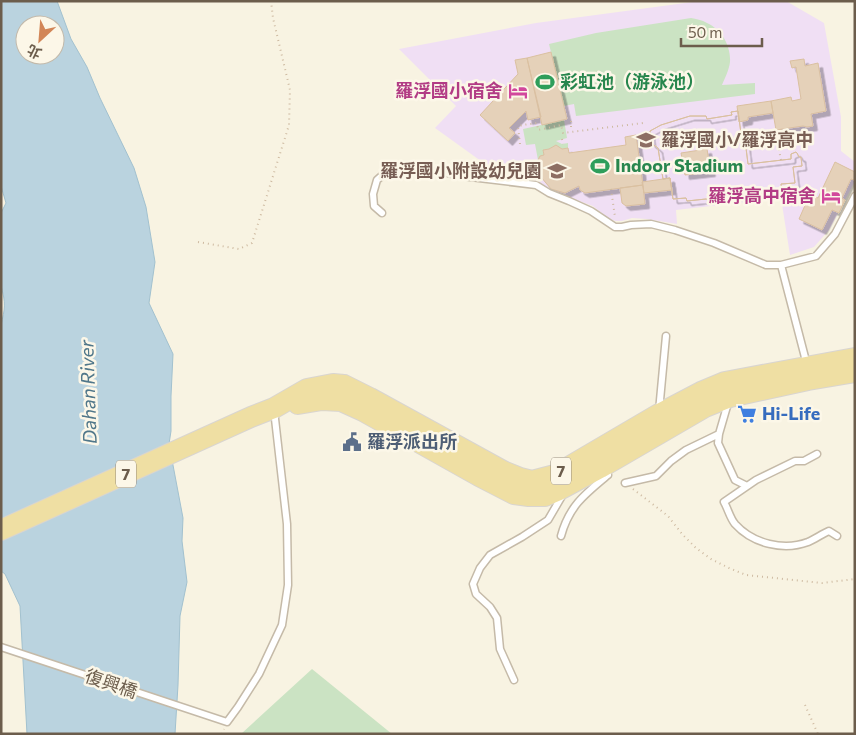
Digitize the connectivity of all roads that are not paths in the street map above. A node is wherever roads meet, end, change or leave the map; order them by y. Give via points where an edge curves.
1 (855, 196) edge
2 (382, 214) dead end
3 (781, 265) junction
4 (666, 336) dead end
5 (855, 358) edge
6 (855, 372) edge
7 (808, 373) junction
8 (727, 390) junction
9 (274, 408) junction
10 (659, 414) junction
11 (719, 434) junction
12 (817, 454) dead end
13 (608, 475) dead end
14 (625, 483) road end
15 (517, 486) junction
16 (567, 486) junction
17 (747, 486) junction
18 (1, 530) edge
19 (561, 536) dead end
20 (837, 536) dead end
21 (1, 647) edge
22 (514, 680) dead end

1 - 3 lane via 835,234 816,256
2 - 3 lane via 374,206 373,194 377,180 385,173 443,172 536,185 615,227 651,224 714,242 766,265
3 - 7 lane
4 - 10 lane
5 - 7 main road, 7
6 - 7 main road, 7
7 - 8 main road, 7
8 - 10 main road, 7 via 701,392
8 - 11 lane
8 - 16 main road, 7 via 706,407
9 - 15 main road, 7 via 322,400 341,401 397,422 479,476
9 - 18 main road, 7
9 - 21 lane, 復興橋 via 287,524 288,585 282,625 259,674 227,722
10 - 15 main road, 7 via 555,475
11 - 14 lane via 686,450 656,476
11 - 17 lane via 718,443 735,480
12 - 17 lane via 804,461 795,461
13 - 19 lane via 575,504
15 - 16 main road, 7 via 529,496 545,496
16 - 22 lane via 548,520 490,555 473,584 476,594 497,618 500,649
17 - 20 lane via 724,502 734,523 746,533 778,546 809,541 829,531

